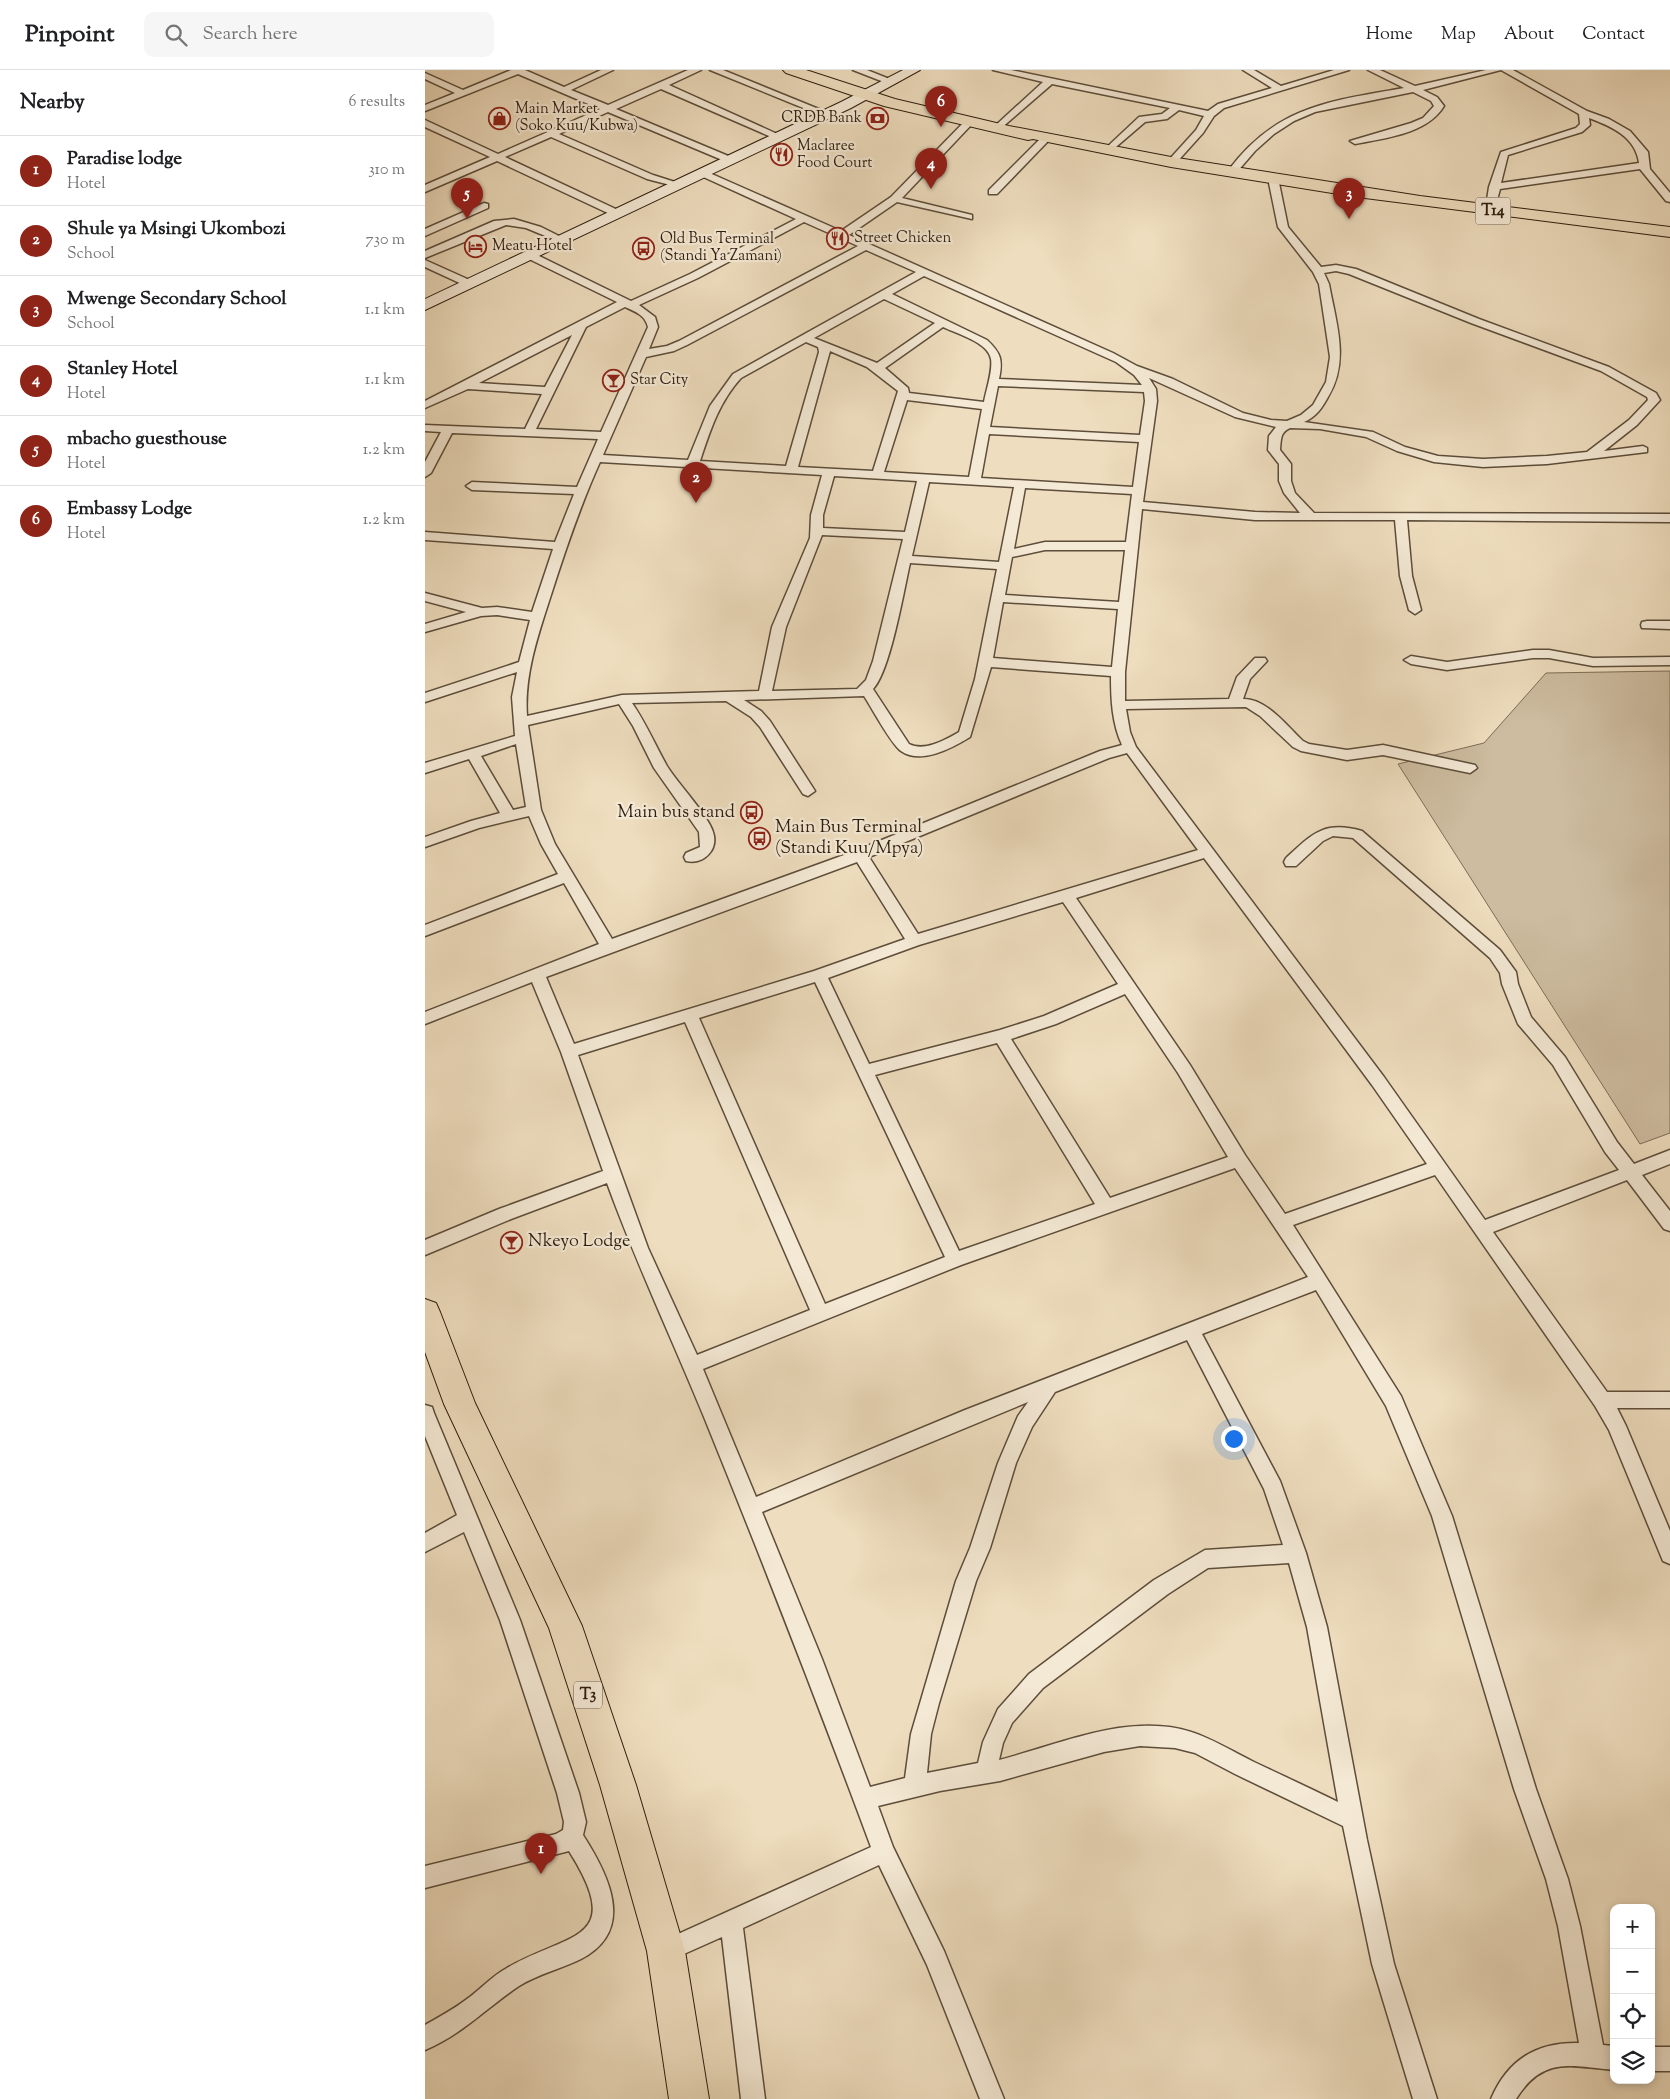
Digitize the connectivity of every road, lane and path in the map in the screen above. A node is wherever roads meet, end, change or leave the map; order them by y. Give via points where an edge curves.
1 (518, 70) edge
2 (608, 70) edge
3 (696, 70) edge
4 (715, 70) edge
5 (791, 70) edge
6 (858, 70) edge
7 (913, 70) edge
8 (998, 70) edge
9 (1247, 70) edge
10 (1344, 70) edge
11 (1373, 70) edge
12 (1497, 70) edge
13 (1506, 70) edge
14 (425, 76) edge
15 (1050, 81) junction
16 (892, 82) junction
17 (661, 85) junction
18 (1278, 88) junction
19 (564, 90) junction
20 (1413, 90) junction
21 (463, 93) junction
22 (872, 94) junction
23 (1178, 107) junction
24 (425, 108) edge
25 (606, 109) junction
26 (1584, 113) junction
27 (826, 114) junction
28 (1210, 114) junction
29 (970, 121) junction
30 (425, 123) edge
31 (1005, 128) junction
32 (551, 134) junction
33 (779, 137) junction
34 (1046, 138) junction
35 (1355, 142) dead end
36 (1110, 149) junction
37 (498, 157) junction
38 (730, 160) junction
39 (1172, 162) junction
40 (1643, 165) junction
41 (1233, 171) junction
42 (706, 175) junction
43 (1274, 183) junction
44 (675, 185) junction
45 (1317, 186) junction
46 (1494, 187) junction
47 (425, 189) edge
48 (993, 192) dead end
49 (895, 199) junction
50 (1670, 199) edge
51 (484, 206) dead end
52 (1489, 210) junction
53 (616, 213) junction
54 (968, 217) dead end
55 (803, 219) junction
56 (1670, 232) edge
57 (425, 233) edge
58 (840, 236) junction
59 (561, 239) junction
60 (864, 247) junction
61 (425, 255) edge
62 (533, 257) junction
63 (425, 263) edge
64 (1318, 271) junction
65 (922, 273) junction
66 (469, 284) junction
67 (883, 294) junction
68 (629, 304) junction
69 (425, 305) edge
70 (425, 314) edge
71 (943, 322) junction
72 (582, 325) junction
73 (804, 338) junction
74 (823, 346) junction
75 (642, 354) junction
76 (877, 368) junction
77 (1135, 368) junction
78 (993, 382) junction
79 (466, 386) junction
80 (1150, 389) junction
81 (548, 391) junction
82 (903, 396) junction
83 (425, 405) edge
84 (989, 406) junction
85 (1287, 424) junction
86 (425, 428) edge
87 (448, 430) junction
88 (985, 430) junction
89 (529, 432) junction
90 (606, 436) junction
91 (1146, 439) junction
92 (1643, 450) dead end
93 (1584, 456) junction
94 (596, 458) junction
95 (693, 464) junction
96 (791, 470) junction
97 (829, 472) junction
98 (425, 473) edge
99 (877, 476) junction
100 (924, 479) junction
101 (974, 482) junction
102 (1020, 485) junction
103 (473, 486) dead end
104 (581, 490) junction
105 (1137, 490) junction
106 (1137, 505) junction
107 (1310, 516) junction
108 (1401, 516) junction
109 (1670, 518) edge
110 (817, 531) junction
111 (425, 536) edge
112 (909, 536) junction
113 (560, 546) junction
114 (1131, 546) junction
115 (905, 559) junction
116 (1006, 560) junction
117 (425, 597) edge
118 (998, 598) junction
119 (1126, 606) junction
120 (1415, 610) dead end
121 (480, 612) junction
122 (538, 617) junction
123 (1647, 625) dead end
124 (1670, 625) edge
125 (425, 628) edge
126 (1411, 660) dead end
127 (1260, 661) dead end
128 (1670, 661) edge
129 (986, 662) junction
130 (524, 665) junction
131 (1118, 672) junction
132 (866, 689) junction
133 (765, 694) junction
134 (728, 696) junction
135 (425, 698) edge
136 (622, 700) junction
137 (1234, 704) junction
138 (1118, 705) junction
139 (520, 722) junction
140 (522, 738) junction
141 (1130, 748) junction
142 (472, 752) junction
143 (425, 768) edge
144 (1470, 768) dead end
145 (808, 791) dead end
146 (534, 810) junction
147 (509, 816) junction
148 (425, 842) edge
149 (1207, 852) junction
150 (859, 855) junction
151 (691, 857) dead end
152 (1291, 862) dead end
153 (567, 876) junction
154 (1067, 896) junction
155 (425, 931) edge
156 (914, 941) junction
157 (608, 946) junction
158 (537, 974) junction
159 (819, 975) junction
160 (1128, 986) junction
161 (689, 1014) junction
162 (425, 1018) edge
163 (1001, 1036) junction
164 (569, 1052) junction
165 (865, 1071) junction
166 (1670, 1157) edge
167 (1239, 1160) junction
168 (1437, 1167) junction
169 (1630, 1172) junction
170 (614, 1174) junction
171 (1106, 1208) junction
172 (1282, 1222) junction
173 (1670, 1224) edge
174 (1481, 1229) junction
175 (425, 1248) edge
176 (955, 1260) junction
177 (1319, 1280) junction
178 (425, 1312) edge
179 (820, 1312) junction
180 (1191, 1331) junction
181 (692, 1365) junction
182 (1048, 1388) junction
183 (1602, 1400) junction
184 (1670, 1400) edge
185 (425, 1413) edge
186 (751, 1508) junction
187 (469, 1519) junction
188 (425, 1543) edge
189 (1296, 1553) junction
190 (1670, 1555) edge
191 (986, 1772) junction
192 (915, 1786) junction
193 (863, 1799) junction
194 (1353, 1820) junction
195 (571, 1837) junction
196 (884, 1852) junction
197 (425, 1877) edge
198 (731, 1923) junction
199 (666, 1952) junction
200 (425, 2038) edge
201 (1603, 2057) edge
202 (1655, 2059) edge
203 (1670, 2059) edge
204 (689, 2099) edge
205 (753, 2099) edge
206 (992, 2099) edge
207 (1425, 2099) edge
208 (1503, 2099) edge

1 - 19 street
1 - 21 street
2 - 19 street
3 - 17 street
4 - 27 street
5 - 22 highway, T14
6 - 16 street
7 - 16 main road
8 - 15 street
9 - 18 street
10 - 18 street
11 - 20 street
12 - 20 street
13 - 26 street
14 - 21 street
15 - 23 street
15 - 31 street
16 - 22 main road
17 - 25 street
17 - 33 street
18 - 28 street via 1221,106
19 - 25 street
20 - 35 street via 1437,102 1438,110 1432,116 1396,131
20 - 41 street via 1343,101 1297,115 1257,142
21 - 24 street
22 - 27 main road
22 - 29 highway, T14
22 - 42 main road
23 - 28 street
23 - 36 street via 1164,116 1142,119
25 - 32 street
25 - 38 street
26 - 40 street via 1631,136 1643,152
26 - 46 street via 1585,125 1579,130 1504,154
27 - 33 main road
28 - 39 street via 1200,131
29 - 31 highway, T14
29 - 49 street
30 - 37 street
31 - 34 highway, T14
32 - 37 street
32 - 44 street
33 - 38 main road
34 - 36 highway, T14
34 - 43 highway, T14 via 1139,164
34 - 48 street
36 - 39 highway, T14
37 - 47 street
37 - 53 street
38 - 42 main road
39 - 41 highway, T14
40 - 46 street
40 - 50 street
41 - 45 highway, T14
42 - 44 main road
42 - 55 street
42 - 62 main road
43 - 45 highway, T14
43 - 64 street via 1283,226
44 - 53 main road
45 - 52 highway, T14
46 - 52 street
49 - 54 street
49 - 58 street
51 - 57 street
52 - 56 highway, T14
53 - 59 main road
55 - 58 street
55 - 68 street via 694,276
58 - 60 street
59 - 61 street via 508,221
59 - 62 main road
60 - 65 street
60 - 75 street via 683,343
62 - 66 main road
62 - 68 street
62 - 70 main road
63 - 66 street
64 - 85 street via 1327,296 1335,341 1334,377 1317,407 1301,419
64 - 93 street via 1340,268 1368,276 1475,321 1605,369 1652,394 1652,403 1626,429
65 - 67 street
65 - 77 street
66 - 69 main road
67 - 71 street
67 - 73 street
68 - 72 street
68 - 75 street via 651,319 653,327
71 - 76 street
71 - 78 street via 983,342 994,352 997,361
72 - 79 street
72 - 81 street
73 - 74 street
73 - 95 street via 727,384
74 - 76 street
74 - 96 street via 823,357
75 - 90 street
76 - 82 street via 897,381 904,390
77 - 80 street
77 - 85 street via 1239,415
78 - 80 street
78 - 84 street
79 - 81 street
79 - 83 street
80 - 91 street
81 - 89 street
82 - 84 street
82 - 99 street
84 - 88 street
85 - 93 street via 1369,434 1401,450 1455,462 1495,463
85 - 107 street via 1275,436 1274,450 1285,464 1283,478 1286,489
86 - 87 street
87 - 89 street
87 - 98 street
88 - 91 street
88 - 101 street
89 - 90 street
90 - 94 street
91 - 105 street
92 - 93 street
94 - 95 street
94 - 104 street
95 - 96 street
96 - 97 street
97 - 99 street
97 - 110 street via 817,515
99 - 100 street
100 - 101 street
100 - 112 street
101 - 102 street
102 - 105 street
102 - 116 street
103 - 104 street
104 - 113 street
105 - 106 street
106 - 107 street via 1210,513
106 - 114 street
107 - 108 street
108 - 109 street
108 - 120 street via 1406,586
110 - 112 street
110 - 133 street via 779,627
111 - 113 street
112 - 115 street
113 - 122 street
114 - 116 street via 1045,546
114 - 119 street
115 - 116 street
115 - 132 street via 887,636 872,682
116 - 118 street
117 - 121 street
118 - 119 street
118 - 129 street
119 - 131 street
121 - 122 street
121 - 125 street
122 - 130 street
123 - 124 street
126 - 128 street via 1447,666 1549,654 1593,662
127 - 137 street via 1244,677
129 - 131 street
129 - 132 street via 965,734 924,750 914,752 904,747
130 - 135 street
130 - 139 street via 519,697
131 - 138 street
132 - 133 street via 853,694
133 - 134 street
134 - 136 street
134 - 145 street via 756,714 765,724
136 - 139 street
136 - 151 street via 640,725 661,768 706,832 707,849
137 - 138 street
137 - 144 street via 1254,705 1305,748 1341,755 1392,751
138 - 141 street
139 - 140 street
140 - 142 street
140 - 146 street
141 - 149 street
141 - 150 street via 1105,754
142 - 143 street
142 - 147 street
146 - 147 street
146 - 153 street
147 - 148 street
149 - 154 street
149 - 168 street
150 - 156 street
150 - 157 street
152 - 169 street via 1318,837 1332,831 1357,834 1495,954 1508,972 1524,1020 1559,1061 1590,1115
153 - 155 street
153 - 157 street
154 - 156 street
154 - 160 street
156 - 159 street
157 - 158 street
158 - 162 street
158 - 164 street
159 - 161 street
159 - 165 street
160 - 163 street via 1050,1020
160 - 167 street via 1184,1069
161 - 164 street
161 - 179 street
163 - 165 street
163 - 171 street
164 - 170 street
165 - 176 street
166 - 169 street
167 - 171 street
167 - 172 street
168 - 172 street
168 - 174 street
169 - 173 street
169 - 174 street
170 - 175 street
170 - 181 street via 639,1248
171 - 176 street
172 - 177 street
174 - 183 street
176 - 179 street
177 - 180 street
177 - 201 street via 1394,1402 1442,1516 1525,1789 1557,1879
178 - 199 highway, T3 via 460,1404 565,1626 618,1784
179 - 181 street
180 - 182 street
180 - 189 street via 1273,1487
181 - 186 street
182 - 186 street via 972,1416
182 - 192 street via 1025,1422 1007,1463 966,1581 921,1734
183 - 184 street
183 - 190 street via 1617,1426
185 - 187 street
186 - 193 street via 812,1659
187 - 188 street
187 - 195 street via 510,1620 568,1793 575,1822
189 - 191 street via 1205,1558 1161,1587 1036,1681 1005,1716 993,1742
189 - 194 street via 1317,1627
191 - 192 street
191 - 194 street via 1104,1742 1140,1736 1175,1738 1198,1743
192 - 193 street
193 - 196 street
194 - 207 street via 1389,1989
195 - 197 street via 560,1844
195 - 200 street via 594,1872 603,1906 602,1926 595,1937 581,1947 511,1978 466,2013
196 - 198 street
196 - 206 street via 936,1959
198 - 199 street
198 - 205 street
199 - 204 highway, T3
201 - 208 street via 1541,2058 1521,2071
202 - 203 street

